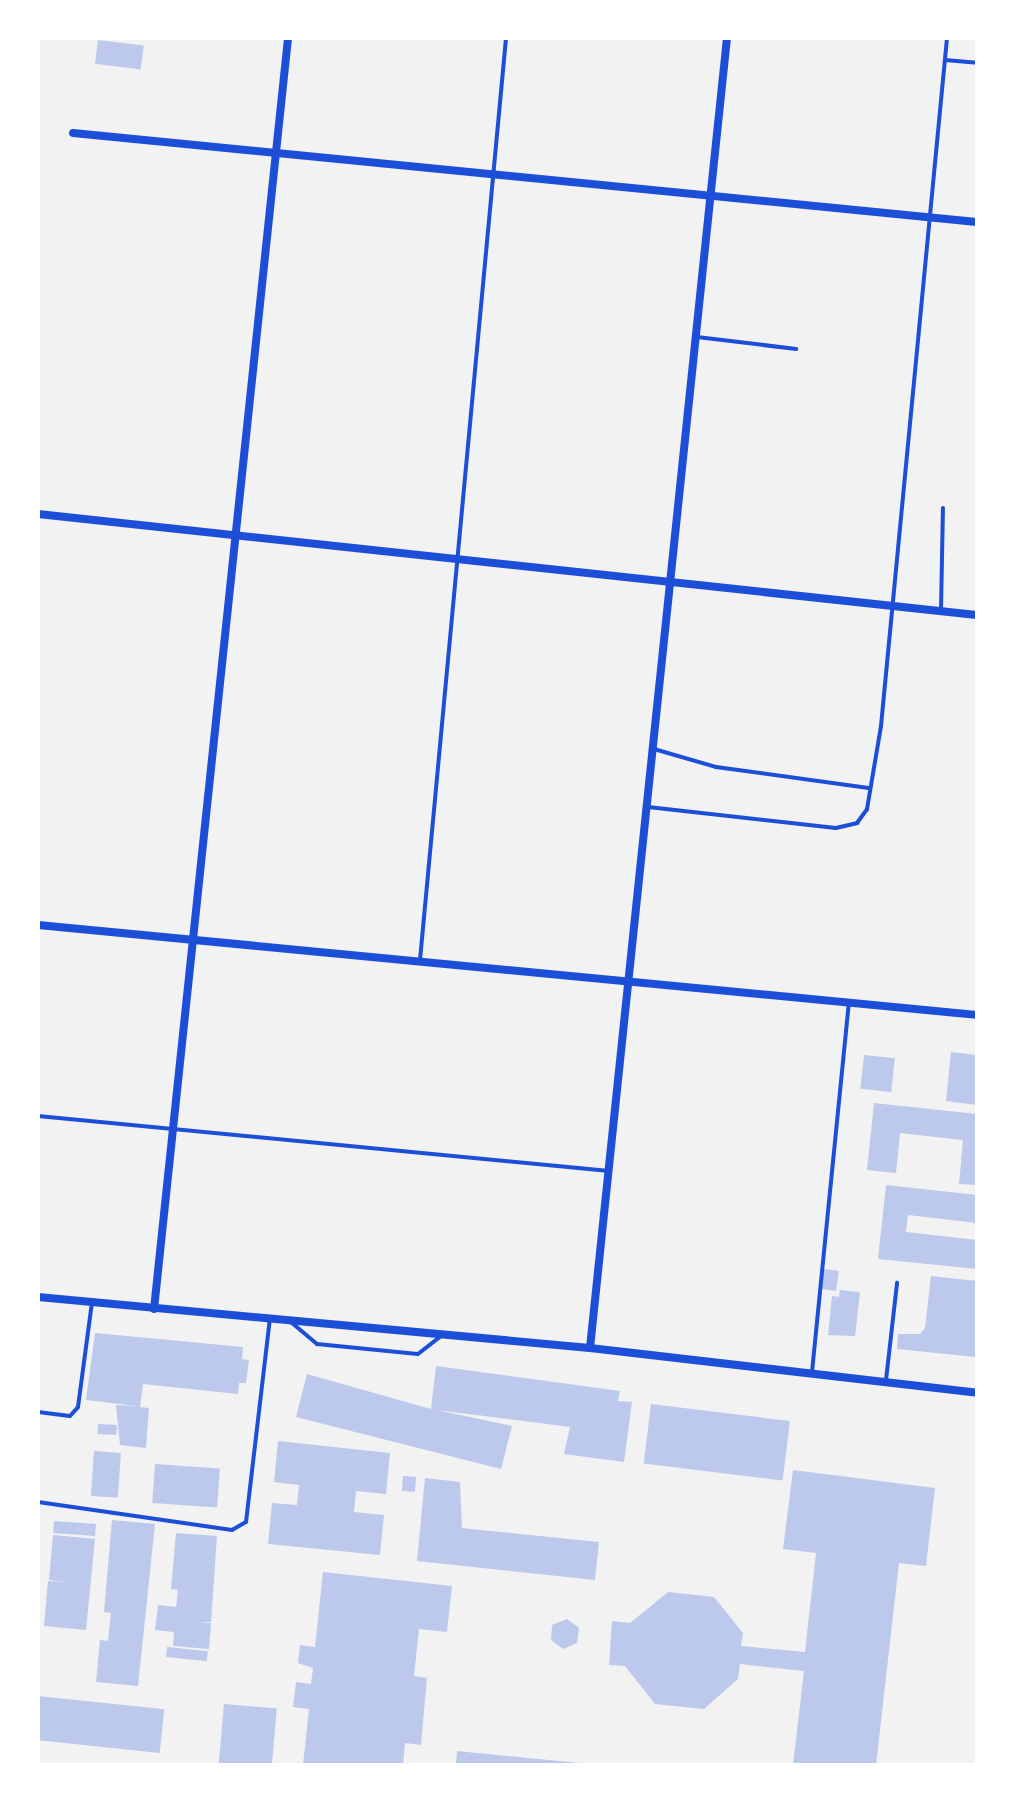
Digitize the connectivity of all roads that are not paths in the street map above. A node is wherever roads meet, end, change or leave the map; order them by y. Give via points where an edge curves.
1 (288, 38) edge
2 (506, 38) edge
3 (727, 38) edge
4 (947, 38) edge
5 (945, 60) junction
6 (977, 63) edge
7 (73, 133) dead end
8 (276, 154) junction
9 (492, 175) junction
10 (708, 195) junction
11 (929, 217) junction
12 (977, 222) edge
13 (695, 337) junction
14 (796, 349) dead end
15 (943, 508) dead end
16 (38, 514) edge
17 (237, 533) junction
18 (454, 559) junction
19 (672, 585) junction
20 (890, 606) junction
21 (940, 611) junction
22 (977, 615) edge
23 (654, 749) junction
24 (869, 788) junction
25 (648, 807) junction
26 (38, 925) edge
27 (194, 940) junction
28 (419, 962) junction
29 (629, 982) junction
30 (849, 1003) junction
31 (977, 1015) edge
32 (38, 1116) edge
33 (173, 1131) junction
34 (609, 1171) junction
35 (897, 1283) dead end
36 (38, 1297) edge
37 (92, 1302) junction
38 (154, 1309) junction
39 (270, 1319) junction
40 (291, 1321) junction
41 (443, 1335) junction
42 (590, 1348) junction
43 (811, 1374) junction
44 (886, 1383) junction
45 (977, 1393) edge
46 (38, 1412) edge
47 (38, 1502) edge

1 - 8 street
2 - 9 lane
3 - 10 street
4 - 5 lane
5 - 6 lane
5 - 11 lane
7 - 8 street
8 - 9 street
8 - 17 street
9 - 10 street
9 - 18 lane
10 - 11 street
10 - 13 street
11 - 12 street
11 - 20 lane
13 - 14 lane
13 - 19 street
15 - 21 lane
16 - 17 street
17 - 18 street
17 - 27 street
18 - 19 street
18 - 28 lane
19 - 20 street
19 - 23 street
20 - 21 street
20 - 24 lane via 881,726
21 - 22 street
23 - 24 lane via 716,767
23 - 25 street
24 - 25 lane via 867,809 857,823 836,828
25 - 29 street
26 - 27 street
27 - 28 street
27 - 33 street
28 - 29 street
29 - 30 street
29 - 34 street
30 - 31 street
30 - 43 lane
32 - 33 lane
33 - 34 lane
33 - 38 street
34 - 42 street
35 - 44 lane
36 - 37 street
37 - 38 street
37 - 46 lane via 78,1407 70,1416
38 - 39 street
39 - 40 street
39 - 47 lane via 246,1522 232,1530
40 - 41 street
40 - 41 lane via 317,1344 418,1354
41 - 42 street
42 - 43 street
43 - 44 street
44 - 45 street

